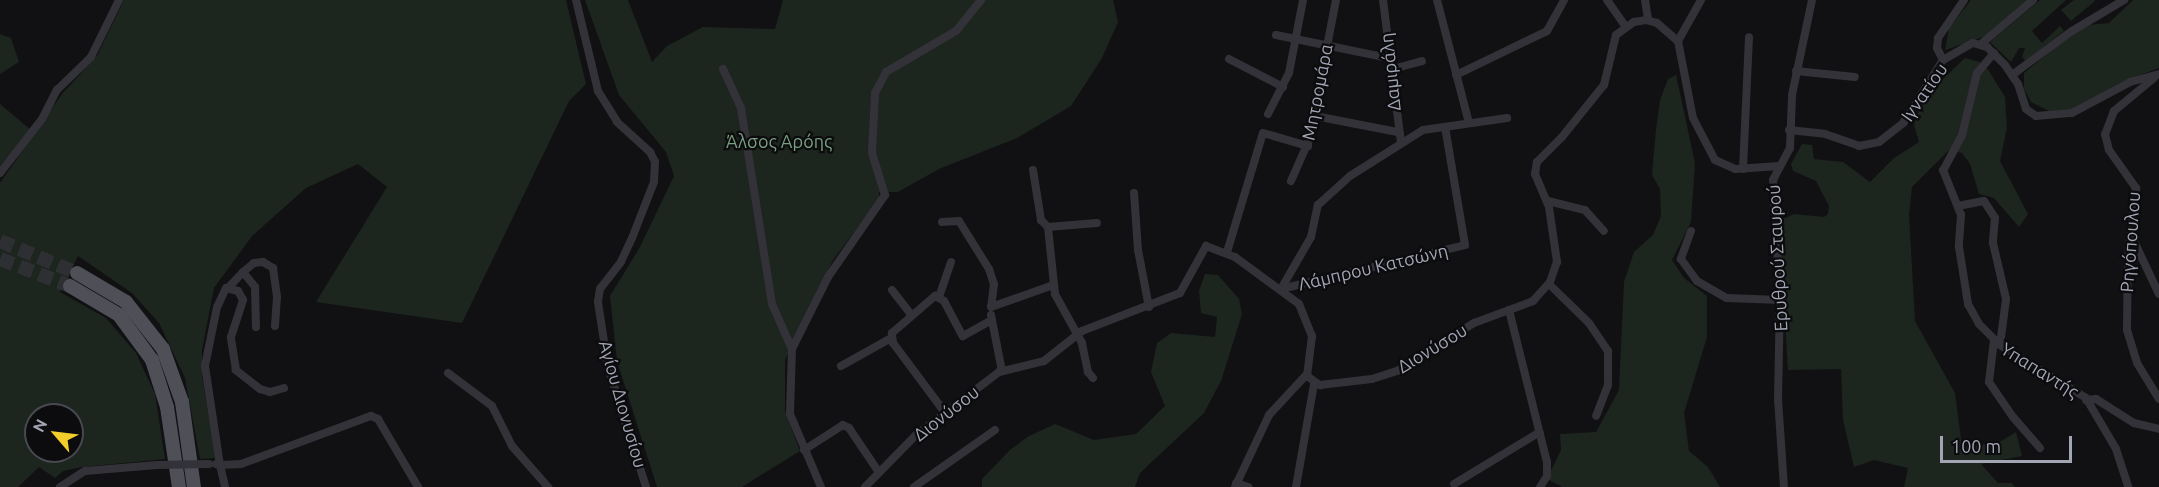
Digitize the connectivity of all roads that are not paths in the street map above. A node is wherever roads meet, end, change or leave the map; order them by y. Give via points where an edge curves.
1 (119, 0) edge
2 (576, 0) edge
3 (981, 0) edge
4 (1336, 0) edge
5 (1383, 0) edge
6 (1437, 0) edge
7 (1564, 0) edge
8 (1607, 0) edge
9 (1645, 0) edge
10 (1701, 0) edge
11 (1812, 0) edge
12 (1964, 0) edge
13 (2033, 0) edge
14 (2124, 0) edge
15 (1301, 2) edge
16 (1648, 20) junction
17 (1626, 27) junction
18 (1276, 35) dead end
19 (1749, 37) dead end
20 (1296, 40) junction
21 (1678, 41) junction
22 (1981, 44) junction
23 (1326, 46) junction
24 (1994, 53) junction
25 (1388, 58) junction
26 (1229, 59) dead end
27 (1943, 60) junction
28 (1422, 61) dead end
29 (723, 69) dead end
30 (1389, 70) junction
31 (1796, 71) junction
32 (2159, 74) edge
33 (1456, 75) junction
34 (2012, 75) junction
35 (1855, 77) dead end
36 (1283, 87) junction
37 (1268, 114) dead end
38 (1315, 116) junction
39 (1507, 118) dead end
40 (1469, 123) junction
41 (1445, 127) junction
42 (1789, 130) junction
43 (1398, 132) junction
44 (1401, 144) junction
45 (1308, 146) junction
46 (1780, 166) junction
47 (1743, 169) junction
48 (1033, 170) dead end
49 (0, 173) edge
50 (1291, 181) dead end
51 (1134, 193) dead end
52 (1548, 201) junction
53 (1958, 206) junction
54 (942, 222) dead end
55 (1097, 224) dead end
56 (1048, 227) junction
57 (1604, 231) dead end
58 (1691, 231) dead end
59 (2131, 235) junction
60 (1227, 252) junction
61 (951, 262) dead end
62 (243, 272) junction
63 (77, 273) tunnel mouth
64 (1549, 284) junction
65 (1053, 285) junction
66 (70, 286) tunnel mouth
67 (230, 287) junction
68 (1281, 289) junction
69 (892, 290) dead end
70 (2159, 294) edge
71 (939, 297) junction
72 (1780, 300) junction
73 (991, 307) junction
74 (1149, 307) junction
75 (1509, 310) junction
76 (911, 314) junction
77 (992, 320) junction
78 (256, 327) dead end
79 (275, 327) dead end
80 (1077, 334) junction
81 (891, 338) junction
82 (1997, 342) junction
83 (792, 349) junction
84 (841, 366) dead end
85 (1002, 371) junction
86 (448, 373) dead end
87 (1306, 374) junction
88 (1093, 378) dead end
89 (1314, 384) junction
90 (284, 388) dead end
91 (2159, 399) edge
92 (2086, 400) junction
93 (946, 414) junction
94 (1596, 416) dead end
95 (2159, 429) edge
96 (995, 430) dead end
97 (1540, 432) junction
98 (2040, 448) dead end
99 (804, 450) junction
100 (220, 465) junction
101 (878, 471) junction
102 (1454, 484) dead end
103 (1235, 485) edge
104 (817, 486) edge
105 (60, 487) edge
106 (179, 487) edge
107 (194, 487) edge
108 (225, 487) edge
109 (418, 487) edge
110 (548, 487) edge
111 (646, 487) edge
112 (865, 487) edge
113 (914, 487) edge
114 (1248, 487) edge
115 (1296, 487) edge
116 (1540, 487) edge
117 (1784, 487) edge
118 (2128, 487) edge

1 - 49 street via 91,57 57,90 42,119
2 - 111 street, Αγίου Διονυσίου via 598,92 617,122 650,152 655,162 654,182 627,250 600,289 598,302 610,375
3 - 83 street via 956,31 886,72 875,93 872,153 885,195 828,277
4 - 23 street, Μητρομάρα
5 - 25 street, Δαμιράλη
6 - 33 street
7 - 33 street via 1546,32
8 - 17 street
9 - 16 street
10 - 21 street
11 - 31 street, Ερυθρού Σταυρού
12 - 27 street via 1938,38 1937,48
13 - 22 street
14 - 34 street via 2072,30
15 - 20 street
16 - 17 street
16 - 21 street via 1665,27
17 - 52 street via 1615,40 1604,85 1536,162 1536,174
18 - 20 street
19 - 47 street
20 - 23 street
20 - 36 street
21 - 47 street via 1691,110 1701,139 1718,162
22 - 24 street
22 - 27 street, Ιγνατίου via 1967,45
23 - 25 street
23 - 38 street, Μητρομάρα
24 - 34 street
24 - 53 street, Υπαπαντής via 1977,73 1962,135 1943,170
25 - 30 street, Δαμιράλη
26 - 36 street
27 - 42 street, Ιγνατίου via 1903,123 1879,142 1858,146 1825,134
28 - 30 street
29 - 83 street via 741,108 772,304
30 - 43 street, Δαμιράλη
31 - 35 street
31 - 42 street, Ερυθρού Σταυρού
32 - 34 street via 2130,82 2072,113 2041,117 2026,109
32 - 59 street, Ρηγόπουλου via 2118,106 2106,129 2107,146 2136,188
33 - 40 street
36 - 37 street
38 - 43 street
38 - 45 street, Μητρομάρα
39 - 40 street
40 - 41 street
41 - 44 street via 1423,130
41 - 68 street, Λάμπρου Κατσώνη via 1465,245
42 - 46 street, Ερυθρού Σταυρού via 1790,148
43 - 44 street, Δαμιράλη
44 - 68 street via 1350,176 1322,200 1311,237
45 - 50 street, Μητρομάρα
45 - 60 street via 1263,133
46 - 47 street
46 - 72 street, Ερυθρού Σταυρού via 1773,185
48 - 56 street via 1041,220
51 - 74 street via 1138,250
52 - 57 street via 1585,210
52 - 64 street via 1557,258
53 - 82 street, Υπαπαντής via 1960,258 1968,304
53 - 82 street via 1984,201 1995,218 1994,253 2007,299
54 - 73 street via 959,220 989,269 994,284
55 - 56 street
56 - 65 street
58 - 72 street via 1681,259 1697,281 1727,298
59 - 70 street
59 - 91 street, Ρηγόπουλου via 2128,338
60 - 68 street
60 - 74 street, Διονύσου via 1210,246 1203,248 1185,289
61 - 71 street
62 - 67 street
62 - 78 street via 255,287
62 - 79 street via 263,261 273,268
63 - 107 main road via 126,302 163,349 182,402
64 - 75 street, Διονύσου via 1533,301
64 - 94 street via 1589,323 1608,351 1608,386
65 - 73 street
65 - 80 street
66 - 106 main road via 119,315 152,360 167,406
67 - 90 street via 243,300 231,338 236,370 260,389 270,392
67 - 100 street via 223,291 217,308 205,366
68 - 87 street via 1299,304 1310,323 1312,343
69 - 76 street
71 - 76 street
71 - 77 street via 963,336
72 - 117 street, Ερυθρού Σταυρού via 1778,400
73 - 77 street
74 - 80 street, Διονύσου
75 - 89 street, Διονύσου via 1474,323 1391,373
75 - 97 street
76 - 81 street
77 - 85 street
80 - 85 street, Διονύσου via 1044,361
80 - 88 street
81 - 84 street
81 - 93 street
82 - 92 street, Υπαπαντής
82 - 98 street via 1989,382
83 - 99 street via 789,406
85 - 93 street, Διονύσου
86 - 110 street via 492,406 512,446
87 - 89 street
87 - 103 street via 1269,415
89 - 115 street
92 - 95 street via 2096,399 2134,423
92 - 118 street, Υπαπαντής via 2116,449
93 - 101 street, Διονύσου
96 - 113 street
97 - 102 street
97 - 116 street via 1548,467
99 - 101 street via 843,425
99 - 104 street
100 - 105 street, bridge via 95,470 69,478
100 - 108 street
100 - 109 street via 241,464 371,416 378,419
101 - 112 street, Διονύσου
103 - 114 street

